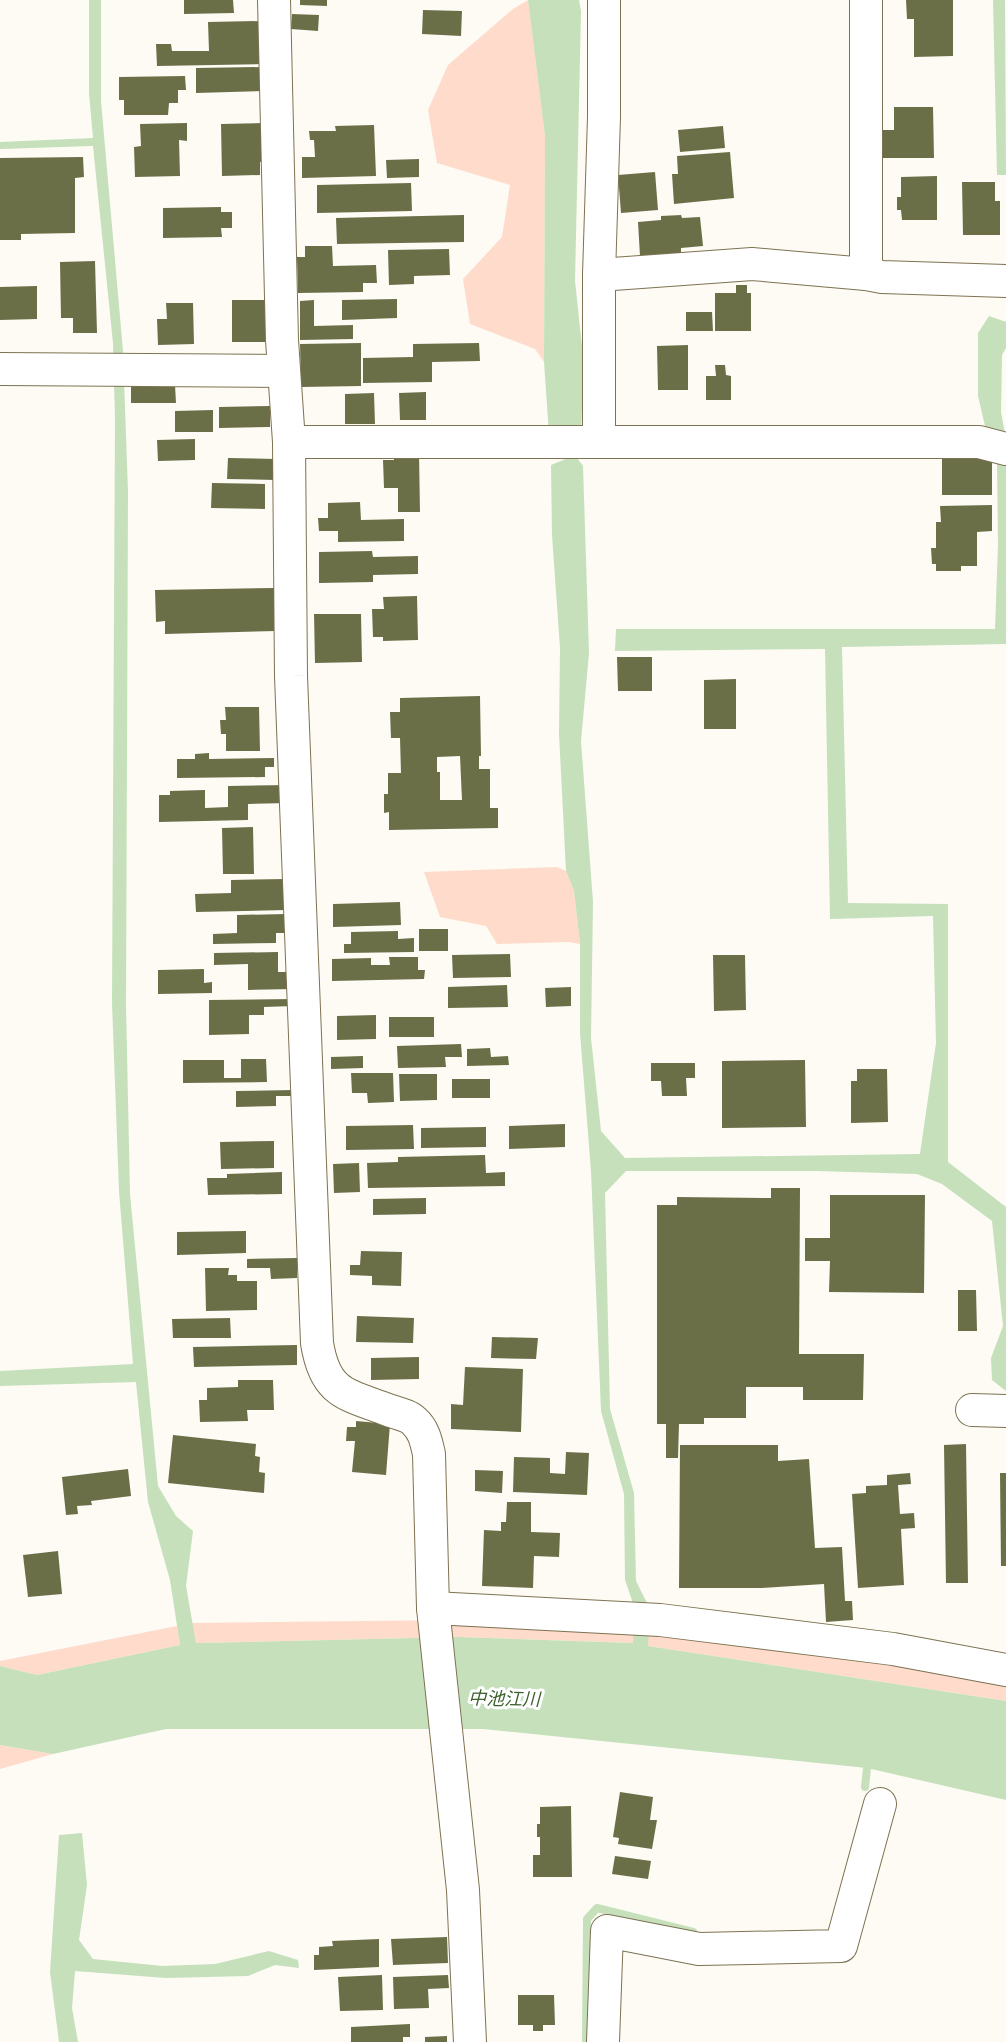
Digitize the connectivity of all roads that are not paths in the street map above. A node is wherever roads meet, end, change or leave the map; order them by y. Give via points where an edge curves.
1 (274, 0) edge
2 (604, 0) edge
3 (866, 0) edge
4 (866, 274) junction
5 (599, 275) junction
6 (1006, 281) edge
7 (0, 369) edge
8 (284, 371) junction
9 (289, 442) junction
10 (581, 442) junction
11 (992, 446) edge
12 (972, 1410) dead end
13 (1006, 1410) edge
14 (433, 1608) junction
15 (1006, 1670) edge
16 (880, 1804) dead end
17 (470, 2042) edge
18 (603, 2042) edge

1 - 8 street
2 - 5 street
3 - 4 street
4 - 5 street via 752,264
4 - 6 street via 882,278
5 - 10 street
7 - 8 street
8 - 9 street
9 - 10 street
9 - 14 street via 291,676 317,1342 328,1379 348,1396 412,1419 424,1432 429,1454
10 - 11 street
12 - 13 street
14 - 15 street via 660,1620 893,1649
14 - 17 street via 463,1890
16 - 18 street via 841,1946 699,1949 607,1931

